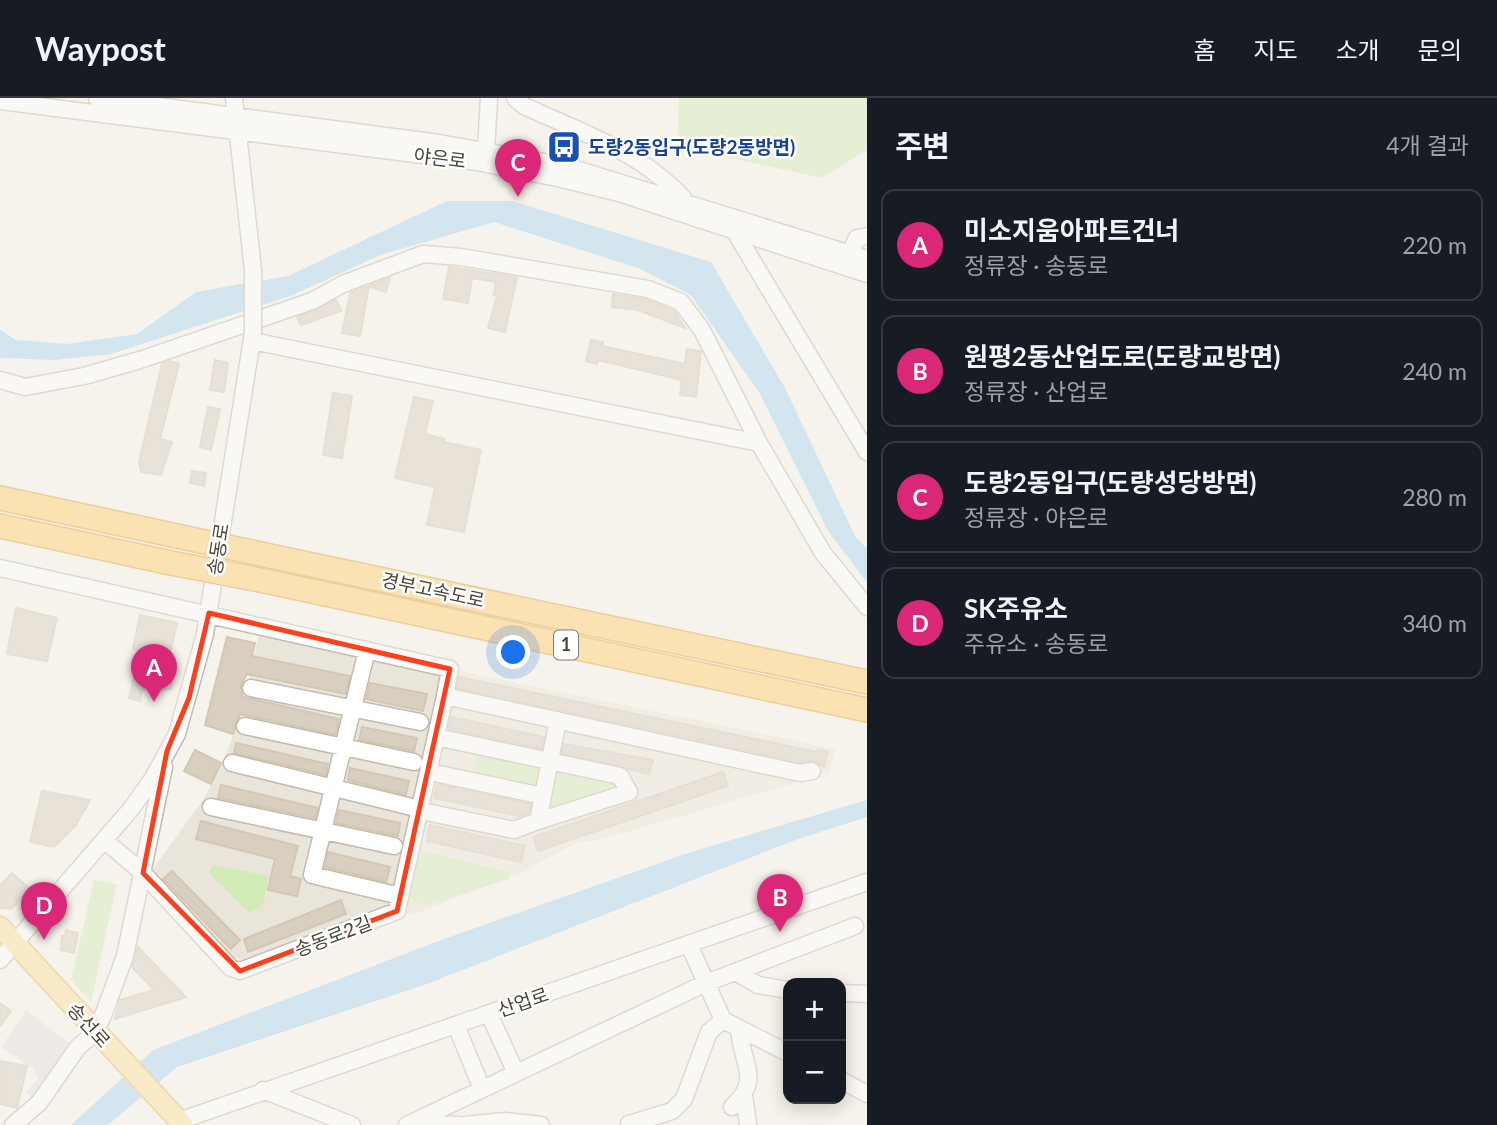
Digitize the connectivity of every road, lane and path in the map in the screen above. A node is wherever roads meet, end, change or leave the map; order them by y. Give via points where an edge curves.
1 (97, 98) edge
2 (234, 98) edge
3 (489, 98) edge
4 (515, 98) edge
5 (0, 102) edge
6 (237, 116) junction
7 (239, 134) junction
8 (486, 152) junction
9 (684, 200) junction
10 (735, 232) junction
11 (867, 236) edge
12 (850, 253) junction
13 (867, 259) edge
14 (867, 274) edge
15 (253, 337) junction
16 (0, 380) edge
17 (759, 443) junction
18 (867, 452) edge
19 (0, 498) edge
20 (0, 526) edge
21 (0, 568) edge
22 (867, 607) edge
23 (209, 613) junction
24 (367, 650) junction
25 (867, 682) edge
26 (251, 688) dead end
27 (445, 696) junction
28 (353, 708) junction
29 (867, 710) edge
30 (558, 720) junction
31 (420, 722) dead end
32 (245, 726) dead end
33 (436, 737) junction
34 (344, 746) junction
35 (167, 751) junction
36 (414, 762) dead end
37 (550, 762) junction
38 (232, 763) dead end
39 (812, 771) dead end
40 (439, 774) dead end
41 (334, 788) junction
42 (543, 796) junction
43 (211, 807) dead end
44 (425, 811) junction
45 (538, 821) junction
46 (323, 831) junction
47 (104, 840) junction
48 (394, 846) dead end
49 (143, 873) junction
50 (867, 882) edge
51 (400, 896) junction
52 (855, 926) dead end
53 (7, 934) edge
54 (689, 945) junction
55 (0, 960) edge
56 (736, 972) junction
57 (706, 983) junction
58 (783, 989) edge
59 (846, 993) edge
60 (867, 994) edge
61 (489, 1014) junction
62 (723, 1020) junction
63 (456, 1025) junction
64 (739, 1028) junction
65 (95, 1033) junction
66 (783, 1050) edge
67 (516, 1073) junction
68 (846, 1083) edge
69 (482, 1089) junction
70 (263, 1090) junction
71 (867, 1094) edge
72 (412, 1123) edge
73 (178, 1124) edge
74 (629, 1124) edge
75 (748, 1124) edge
76 (13, 1125) edge
77 (352, 1125) edge
78 (462, 1125) edge
79 (541, 1125) edge

1 - 6 street, 야은로
2 - 6 street, 송동로
3 - 8 street, 야은로
4 - 9 street via 622,151 664,177
5 - 7 street, 야은로
6 - 7 street, 송동로
6 - 8 street, 야은로
7 - 10 street, 야은로 via 477,162 619,193
7 - 15 street, 송동로, bridge via 253,270
8 - 9 street, 야은로 via 566,166
9 - 12 street, 야은로
10 - 14 street, 야은로
10 - 18 street
11 - 12 street via 857,238
12 - 13 street, 야은로
15 - 17 street
15 - 23 street, 송동로
16 - 17 street via 25,387 84,376 237,329 423,254 461,257 648,289 681,303 702,330
17 - 22 street via 823,553
19 - 25 highway, 경부고속도로 / 1, bridge
20 - 29 highway, 경부고속도로 / 1, bridge
21 - 23 street
23 - 24 street
23 - 35 street, 송동로 via 189,698
24 - 27 street via 450,669
24 - 28 street
26 - 28 street
27 - 30 street
27 - 33 street
28 - 31 street
28 - 34 street
30 - 37 street
30 - 39 street via 800,773
32 - 34 street
33 - 37 street
33 - 44 street
34 - 36 street
34 - 41 street
35 - 47 street, 송동로 via 131,810
35 - 49 street
37 - 42 street
37 - 45 street via 620,776 629,792
38 - 41 street
40 - 42 street
41 - 44 street
41 - 46 street
42 - 45 street
43 - 46 street
44 - 45 street via 514,830
44 - 51 street
46 - 48 street
46 - 51 street via 312,875
47 - 49 street, 송동로2길
47 - 53 street, 송동로
49 - 51 street, 송동로2길 via 231,968 240,971 397,911
49 - 65 street via 125,957
50 - 54 street, 산업로
52 - 56 street
53 - 55 street, 송동로
53 - 65 main road, 송선로
54 - 57 street
54 - 61 street, 산업로
56 - 57 street
56 - 58 street via 758,985
57 - 62 street
57 - 67 street
59 - 60 street
61 - 63 street, 산업로
61 - 67 street
62 - 64 street
62 - 74 street via 709,1032 684,1099 672,1111
63 - 69 street
63 - 70 street, 산업로
64 - 66 street
64 - 75 street via 750,1083 738,1101
65 - 73 main road, 송선로
65 - 76 street via 78,1047 38,1103
67 - 69 street
68 - 71 street
69 - 72 street
70 - 73 street, 산업로
70 - 77 street
72 - 78 street
78 - 79 street via 505,1121

